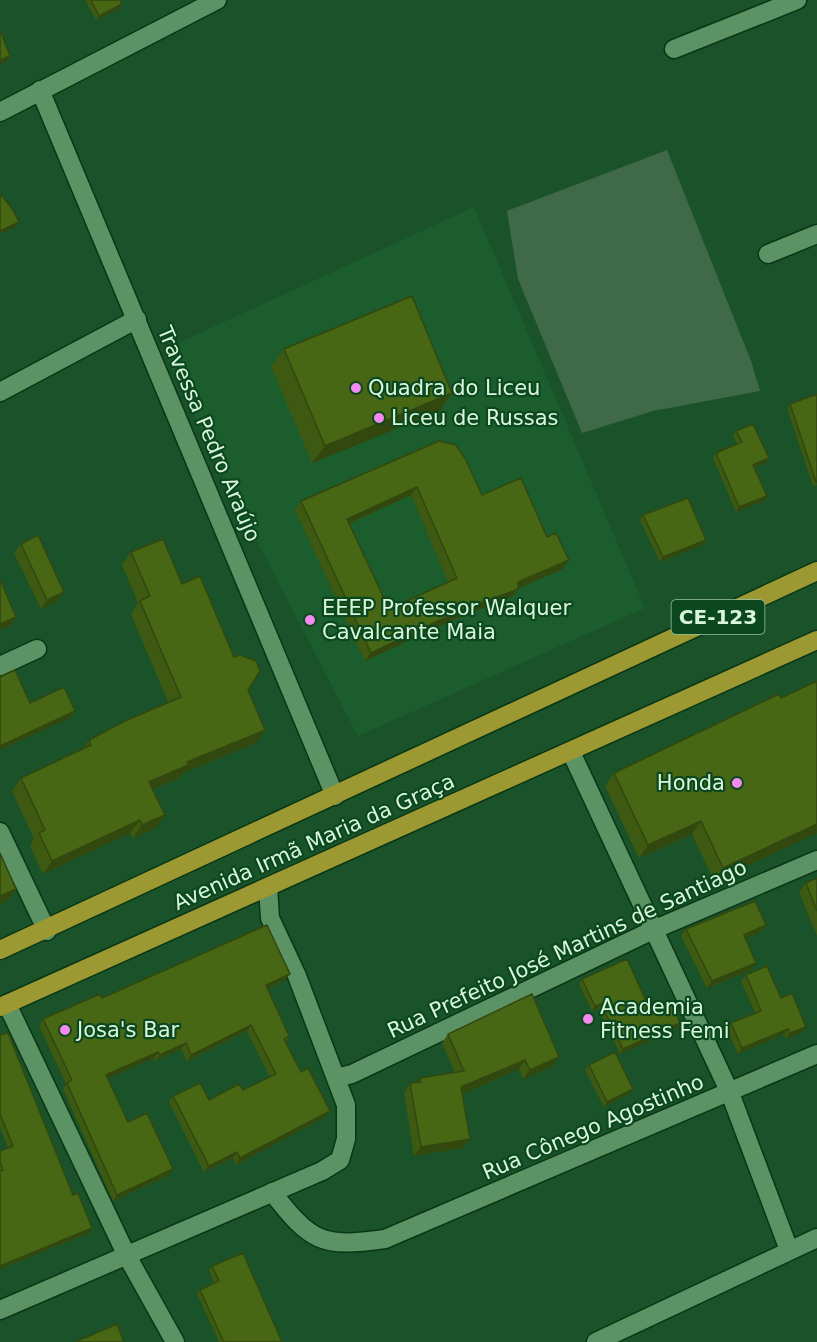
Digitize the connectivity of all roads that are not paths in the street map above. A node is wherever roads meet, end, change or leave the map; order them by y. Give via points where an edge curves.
1 (217, 0) edge
2 (797, 0) edge
3 (674, 49) dead end
4 (40, 90) junction
5 (0, 112) edge
6 (817, 234) edge
7 (768, 254) dead end
8 (137, 319) junction
9 (0, 392) edge
10 (817, 572) edge
11 (817, 640) edge
12 (37, 649) dead end
13 (0, 666) edge
14 (571, 752) junction
15 (335, 796) junction
16 (0, 832) edge
17 (817, 860) edge
18 (268, 887) junction
19 (653, 930) junction
20 (47, 931) junction
21 (0, 950) edge
22 (3, 1006) edge
23 (817, 1054) edge
24 (336, 1078) junction
25 (730, 1093) junction
26 (272, 1192) junction
27 (817, 1238) edge
28 (789, 1250) junction
29 (126, 1254) junction
30 (0, 1310) edge
31 (175, 1342) edge
32 (596, 1342) edge

1 - 4 street
2 - 3 street
4 - 5 street
4 - 8 street, Travessa Pedro Araújo
6 - 7 street
8 - 9 street
8 - 15 street, Travessa Pedro Araújo
10 - 15 main road, Avenida Irmã Maria da Graça / CE-123
11 - 14 main road, Avenida Irmã Maria da Graça / CE-123
12 - 13 street
14 - 18 main road, Avenida Irmã Maria da Graça
14 - 19 street
15 - 20 main road, Avenida Irmã Maria da Graça
16 - 20 street
17 - 19 street, Rua Prefeito José Martins de Santiago
18 - 22 main road, Avenida Irmã Maria da Graça
18 - 24 street via 270,918
19 - 24 street, Rua Prefeito José Martins de Santiago via 352,1074
19 - 25 street
20 - 21 main road, Avenida Irmã Maria da Graça
22 - 29 street
23 - 25 street, Rua Cônego Agostinho
24 - 26 street via 346,1105 346,1139 340,1160
25 - 26 street, Rua Cônego Agostinho via 385,1239 348,1245 321,1239 298,1225
25 - 28 street
26 - 29 street
27 - 28 street
28 - 32 street
29 - 30 street
29 - 31 street

